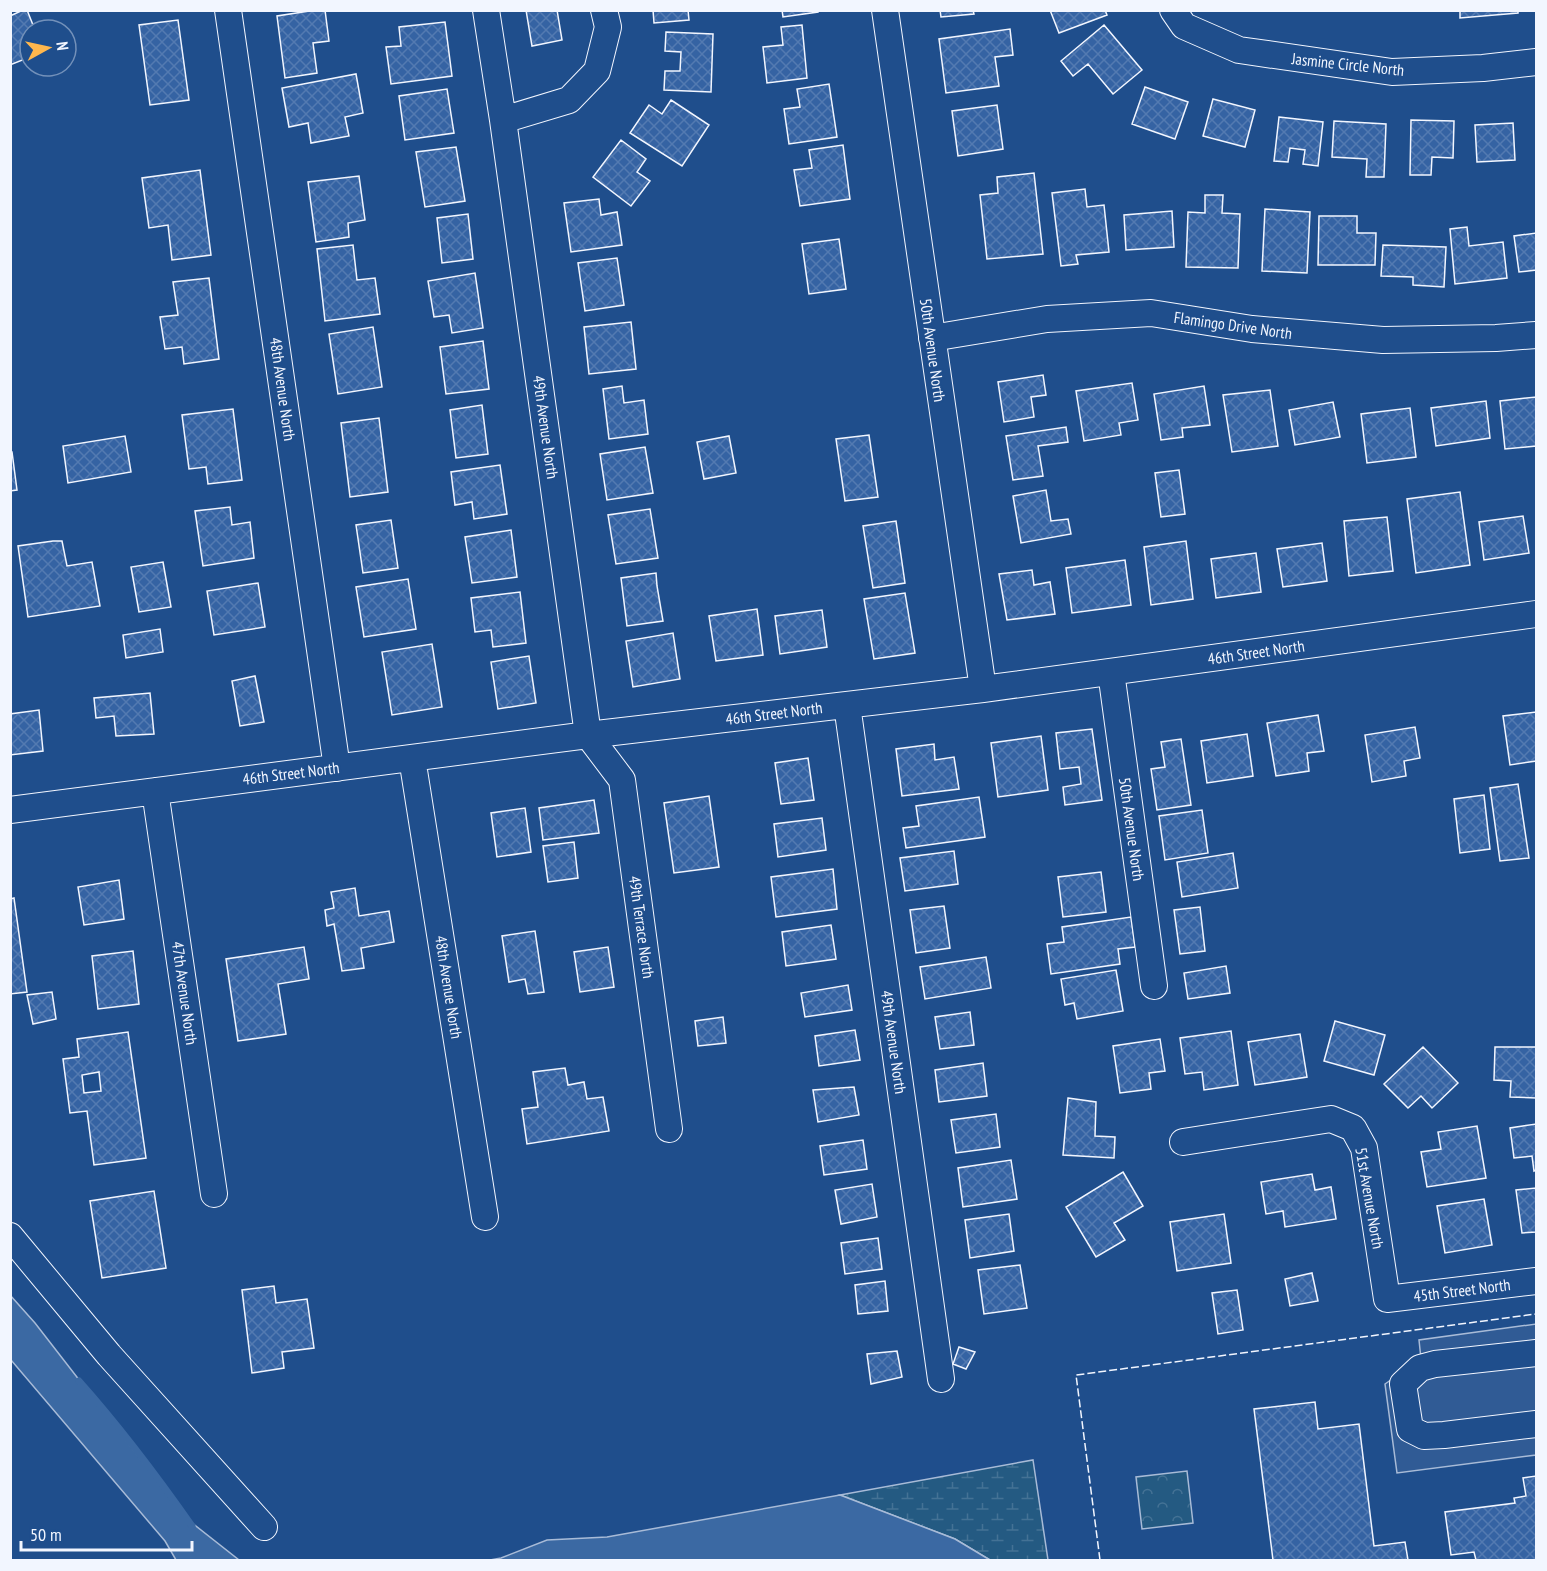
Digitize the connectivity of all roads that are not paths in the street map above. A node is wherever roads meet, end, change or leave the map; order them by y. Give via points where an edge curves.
1 (228, 10) edge
2 (486, 10) edge
3 (604, 10) edge
4 (885, 10) edge
5 (1173, 10) edge
6 (1536, 62) edge
7 (503, 120) junction
8 (1536, 335) edge
9 (932, 338) junction
10 (1536, 614) edge
11 (1111, 672) junction
12 (983, 689) junction
13 (847, 705) junction
14 (588, 735) junction
15 (412, 758) junction
16 (337, 768) junction
17 (155, 791) junction
18 (10, 810) edge
19 (1154, 986) dead end
20 (669, 1130) dead end
21 (1183, 1142) dead end
22 (214, 1194) dead end
23 (485, 1217) dead end
24 (10, 1236) edge
25 (1536, 1281) edge
26 (1387, 1299) joint
27 (1536, 1353) edge
28 (941, 1379) dead end
29 (1536, 1424) edge
30 (264, 1527) dead end

1 - 16 street, 48th Avenue North
2 - 7 street, 49th Avenue North
3 - 7 street via 608,27 597,71 569,100
4 - 9 street, 50th Avenue North
5 - 6 street, Jasmine Circle North via 1184,26 1239,50 1392,72
7 - 14 street, 49th Avenue North
8 - 9 street, Flamingo Drive North via 1383,340 1252,330 1152,313 1047,319
9 - 12 street, 50th Avenue North
10 - 11 street, 46th Street North
11 - 12 street, 46th Street North
11 - 19 street, 50th Avenue North
12 - 13 street, 46th Street North
13 - 14 street, 46th Street North
13 - 28 street, 49th Avenue North
14 - 15 street, 46th Street North
14 - 20 street, 49th Terrace North via 622,780
15 - 16 street, 46th Street North
15 - 23 street, 48th Avenue North
16 - 17 street, 46th Street North
17 - 18 street, 46th Street North
17 - 22 street, 47th Avenue North
21 - 26 street, 51st Avenue North via 1331,1119 1353,1128 1364,1148
24 - 30 street via 109,1355
25 - 26 street, 45th Street North
27 - 29 street via 1435,1364 1420,1368 1403,1384 1410,1429 1424,1436

